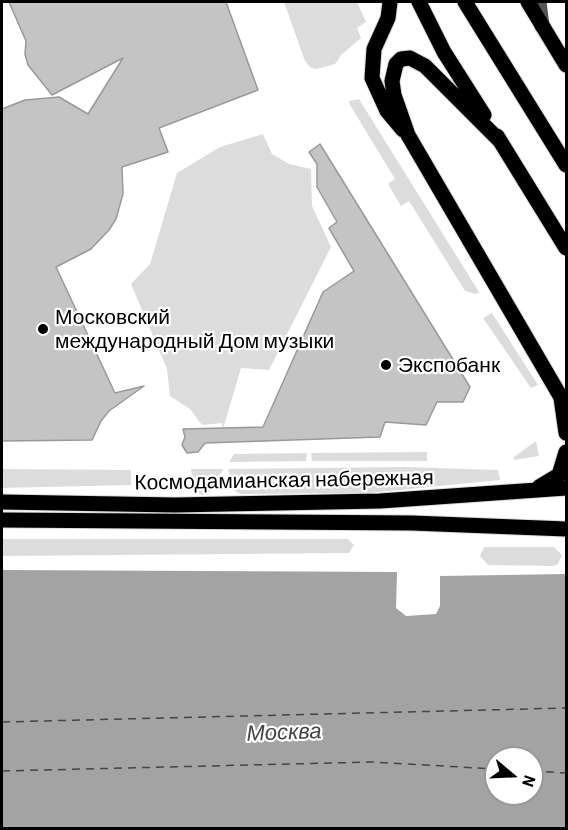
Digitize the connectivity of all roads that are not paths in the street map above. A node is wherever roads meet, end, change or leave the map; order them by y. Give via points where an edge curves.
1 (390, 2) edge
2 (419, 2) edge
3 (528, 2) edge
4 (539, 2) edge
5 (466, 4) edge
6 (542, 26) junction
7 (567, 65) edge
8 (408, 135) junction
9 (501, 142) junction
10 (567, 165) edge
11 (567, 248) edge
12 (564, 402) edge
13 (567, 433) edge
14 (567, 452) edge
15 (567, 488) edge
16 (520, 493) junction
17 (2, 502) edge
18 (2, 520) edge
19 (567, 524) edge
20 (550, 529) junction
21 (567, 529) edge

1 - 8 main road via 388,18 374,49 372,78 387,111
2 - 9 main road via 444,52
3 - 6 main road
4 - 6 street
5 - 10 main road
6 - 7 main road
8 - 9 main road via 394,95 393,71 402,59 410,58 433,73
8 - 12 main road
9 - 11 main road
12 - 13 main road
14 - 16 main road via 559,475
15 - 16 main road, Космодамианская набережная
16 - 17 main road, Космодамианская набережная via 222,505
18 - 20 main road, Космодамианская набережная via 412,523
19 - 20 main road
20 - 21 main road, Космодамианская набережная

